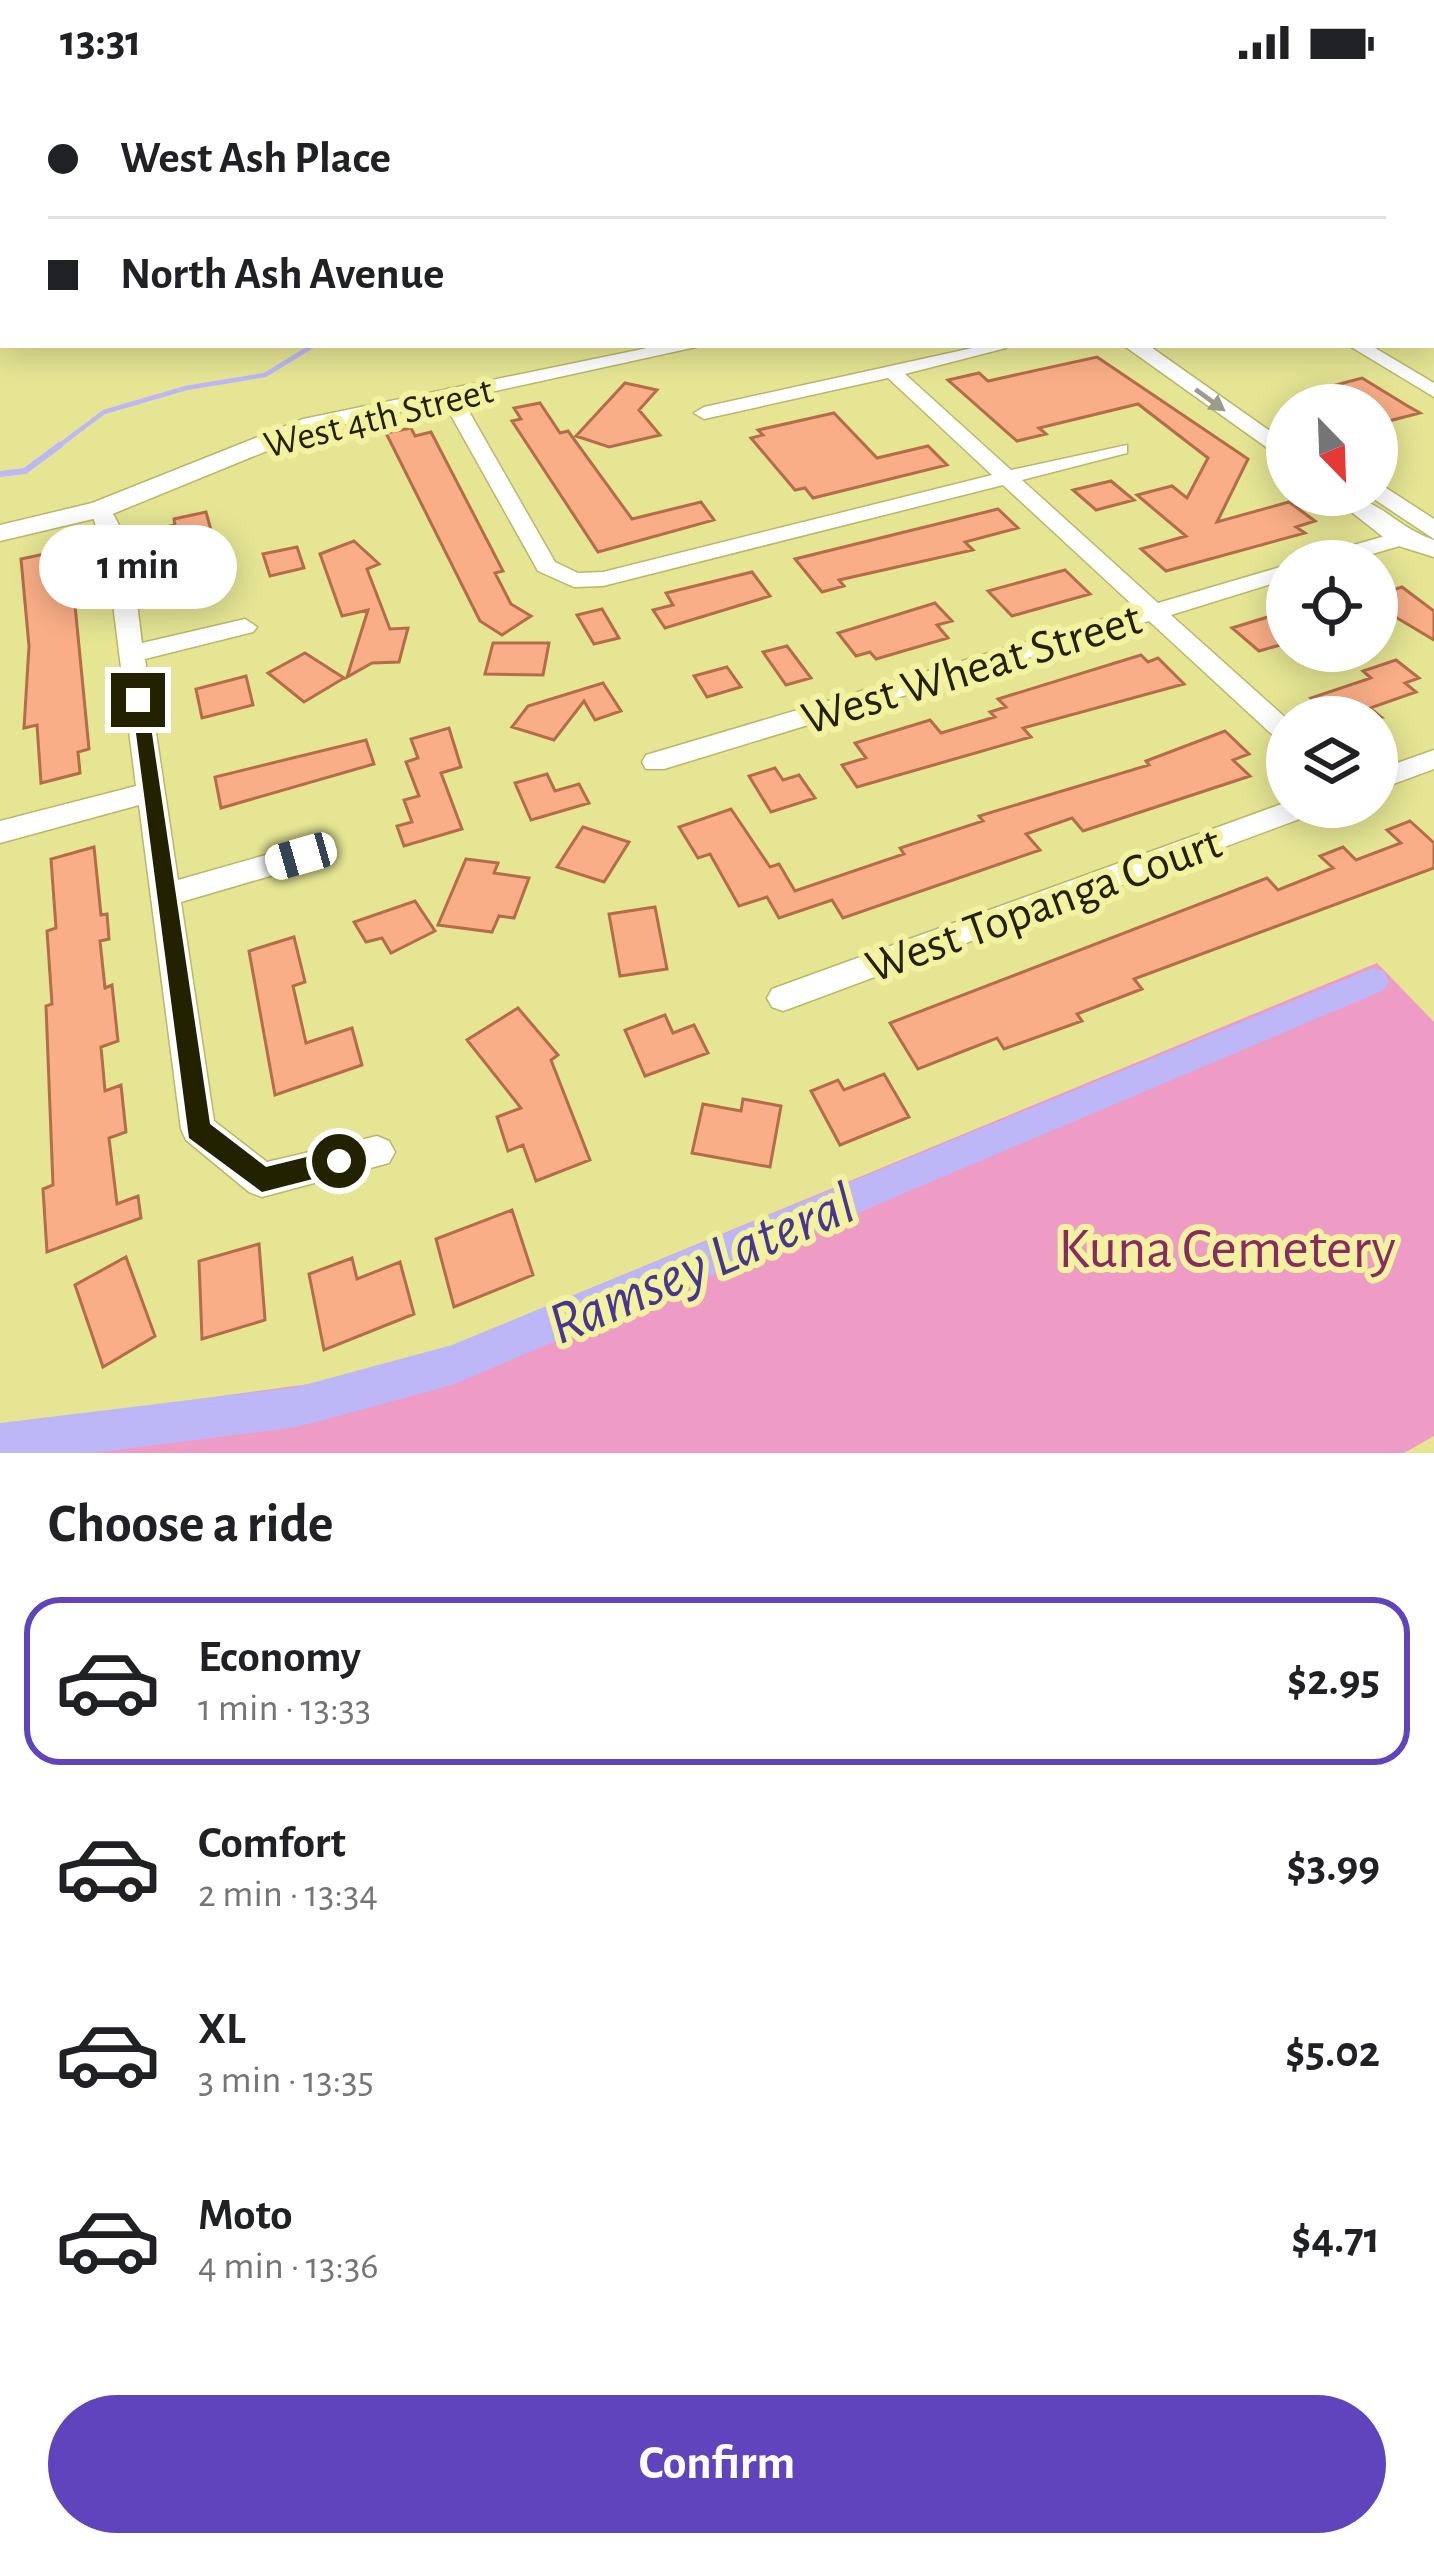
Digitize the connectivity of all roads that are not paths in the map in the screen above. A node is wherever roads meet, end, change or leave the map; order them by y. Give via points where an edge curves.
1 (679, 348) edge
2 (997, 348) dead end
3 (1137, 348) edge
4 (1174, 348) edge
5 (1363, 348) edge
6 (891, 371) junction
7 (1434, 392) edge
8 (449, 394) junction
9 (704, 412) dead end
10 (1266, 412) edge
11 (1266, 440) edge
12 (1120, 448) dead end
13 (1007, 477) junction
14 (1398, 505) edge
15 (101, 509) junction
16 (1372, 516) edge
17 (1434, 531) edge
18 (0, 532) edge
19 (1402, 538) junction
20 (1395, 540) edge
21 (1434, 549) edge
22 (1266, 578) edge
23 (1154, 612) junction
24 (245, 627) dead end
25 (131, 654) junction
26 (1266, 715) edge
27 (1434, 759) edge
28 (655, 762) dead end
29 (1398, 772) edge
30 (151, 791) junction
31 (1266, 821) edge
32 (0, 832) edge
33 (301, 856) dead end
34 (165, 895) junction
35 (783, 998) dead end
36 (377, 1152) dead end

1 - 8 main road, West 4th Street
2 - 6 street
3 -> 11 main road
4 - 10 main road
5 - 7 street
6 - 9 street
6 - 13 street
8 - 13 street via 546,566 574,580
8 - 15 main road, West 4th Street via 311,424
12 - 13 street
13 - 23 street
14 - 17 main road
15 - 18 main road, West 4th Street
15 - 25 street via 118,557
16 - 19 main road
19 - 20 street
19 - 21 main road
22 - 23 street, West Wheat Street
23 - 26 street
23 - 28 street, West Wheat Street
24 - 25 street
25 - 30 street
27 - 29 street
30 - 32 street
30 - 34 street
31 - 35 street, West Topanga Court
33 - 34 street
34 - 36 street via 198,1130 262,1180

